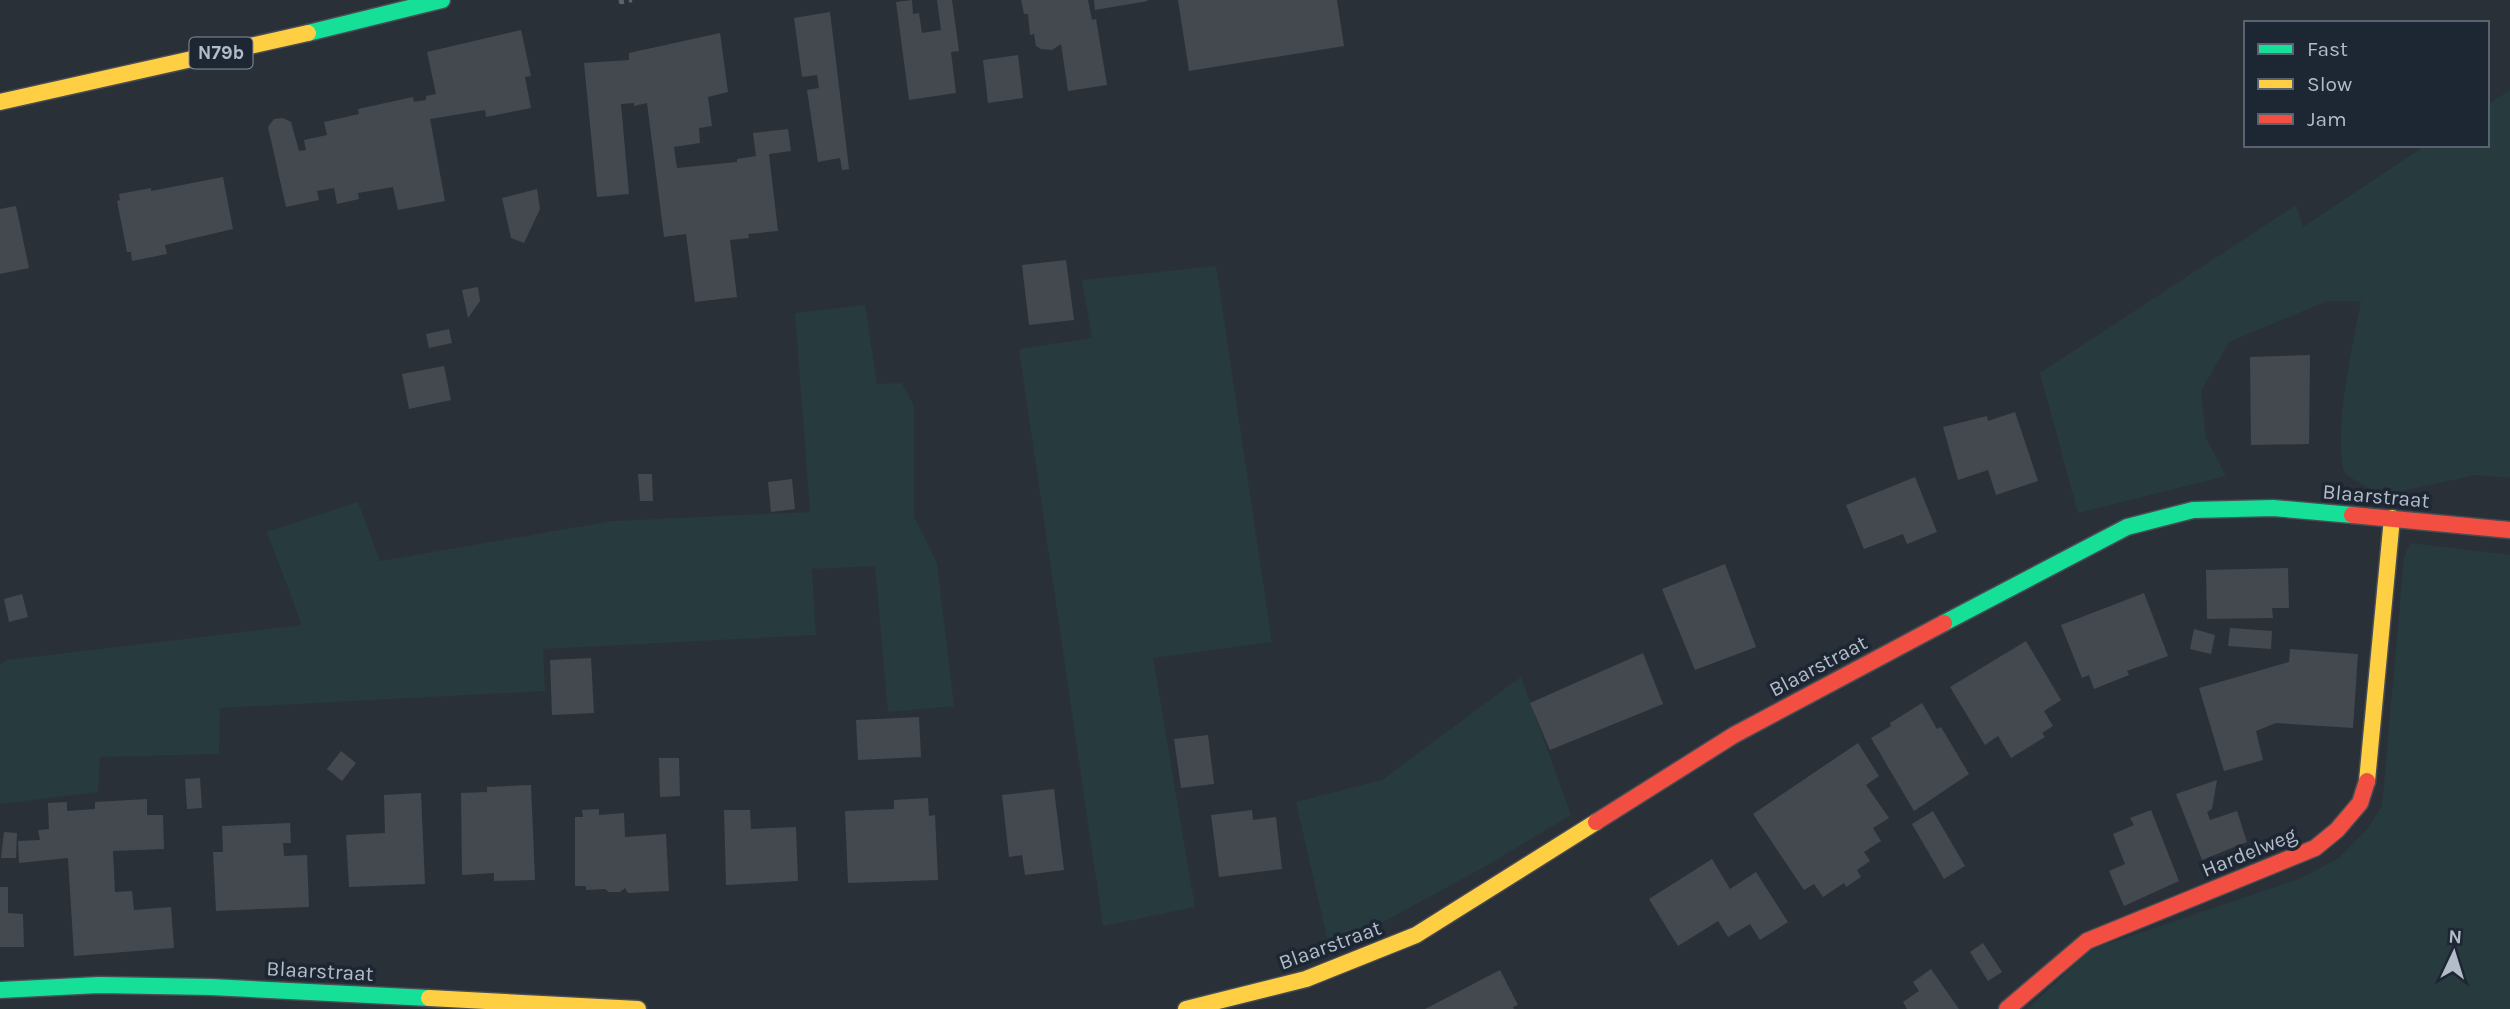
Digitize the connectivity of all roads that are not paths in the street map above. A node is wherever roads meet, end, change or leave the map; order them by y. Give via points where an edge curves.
1 (442, 0) edge
2 (0, 102) edge
3 (2392, 518) junction
4 (2510, 530) edge
5 (0, 990) edge
6 (638, 1009) edge
7 (1186, 1009) edge
8 (2007, 1009) edge

1 - 2 street, N79b
3 - 4 street, Blaarstraat
3 - 7 street, Blaarstraat via 2273,508 2193,510 2127,527 1734,735 1416,935 1306,979
3 - 8 street, Hardelweg via 2368,778 2360,803 2315,848 2087,941
5 - 6 street, Blaarstraat via 211,986

